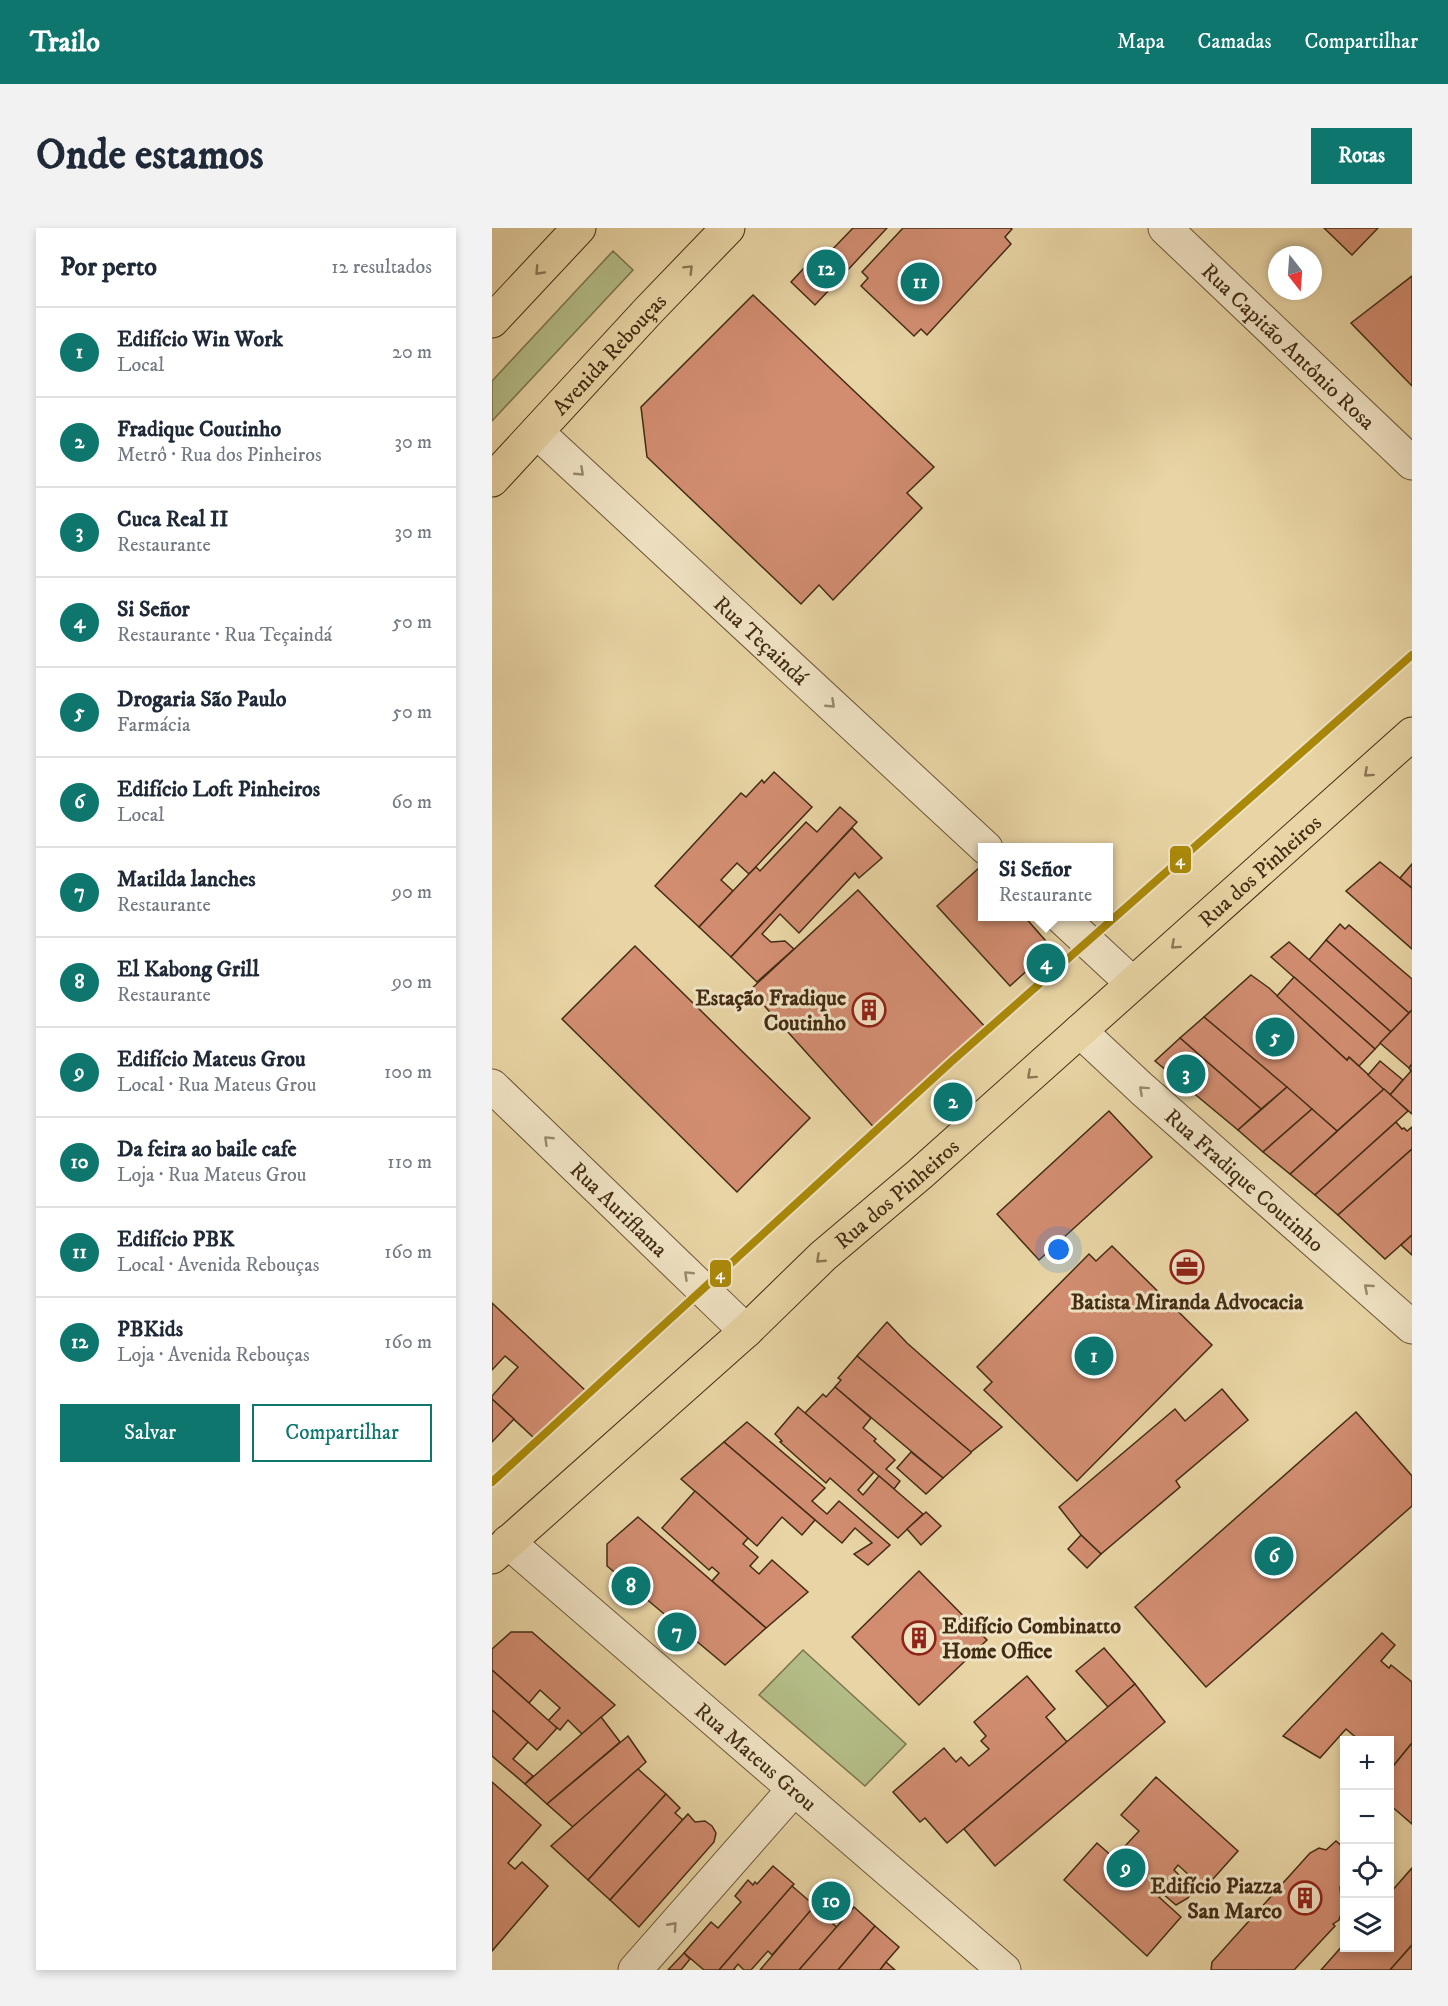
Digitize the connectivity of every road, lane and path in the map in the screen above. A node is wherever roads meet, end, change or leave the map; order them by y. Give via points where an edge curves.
1 (579, 228) edge
2 (728, 228) edge
3 (1165, 228) edge
4 (492, 321) edge
5 (537, 432) junction
6 (1412, 463) edge
7 (492, 480) edge
8 (1412, 734) edge
9 (981, 843) edge
10 (1065, 921) edge
11 (1132, 983) junction
12 (1080, 1031) junction
13 (492, 1086) edge
14 (1412, 1327) edge
15 (746, 1330) junction
16 (500, 1550) edge
17 (794, 1789) junction
18 (634, 1970) edge
19 (1004, 1970) edge

1 -> 4 main road
5 -> 2 main road, Avenida Rebouças
3 - 6 street, Rua Capitão Antônio Rosa
5 - 7 main road, Avenida Rebouças
5 -> 9 street, Rua Teçaindá
8 -> 11 main road, Rua dos Pinheiros
10 - 11 street
11 - 12 main road, Rua dos Pinheiros
14 -> 12 street, Rua Fradique Coutinho
12 -> 15 main road, Rua dos Pinheiros via 823,1256
15 -> 13 street, Rua Auriflama
15 - 16 main road, Rua dos Pinheiros
16 - 17 street, Rua Mateus Grou
18 -> 17 street
17 - 19 street, Rua Mateus Grou

